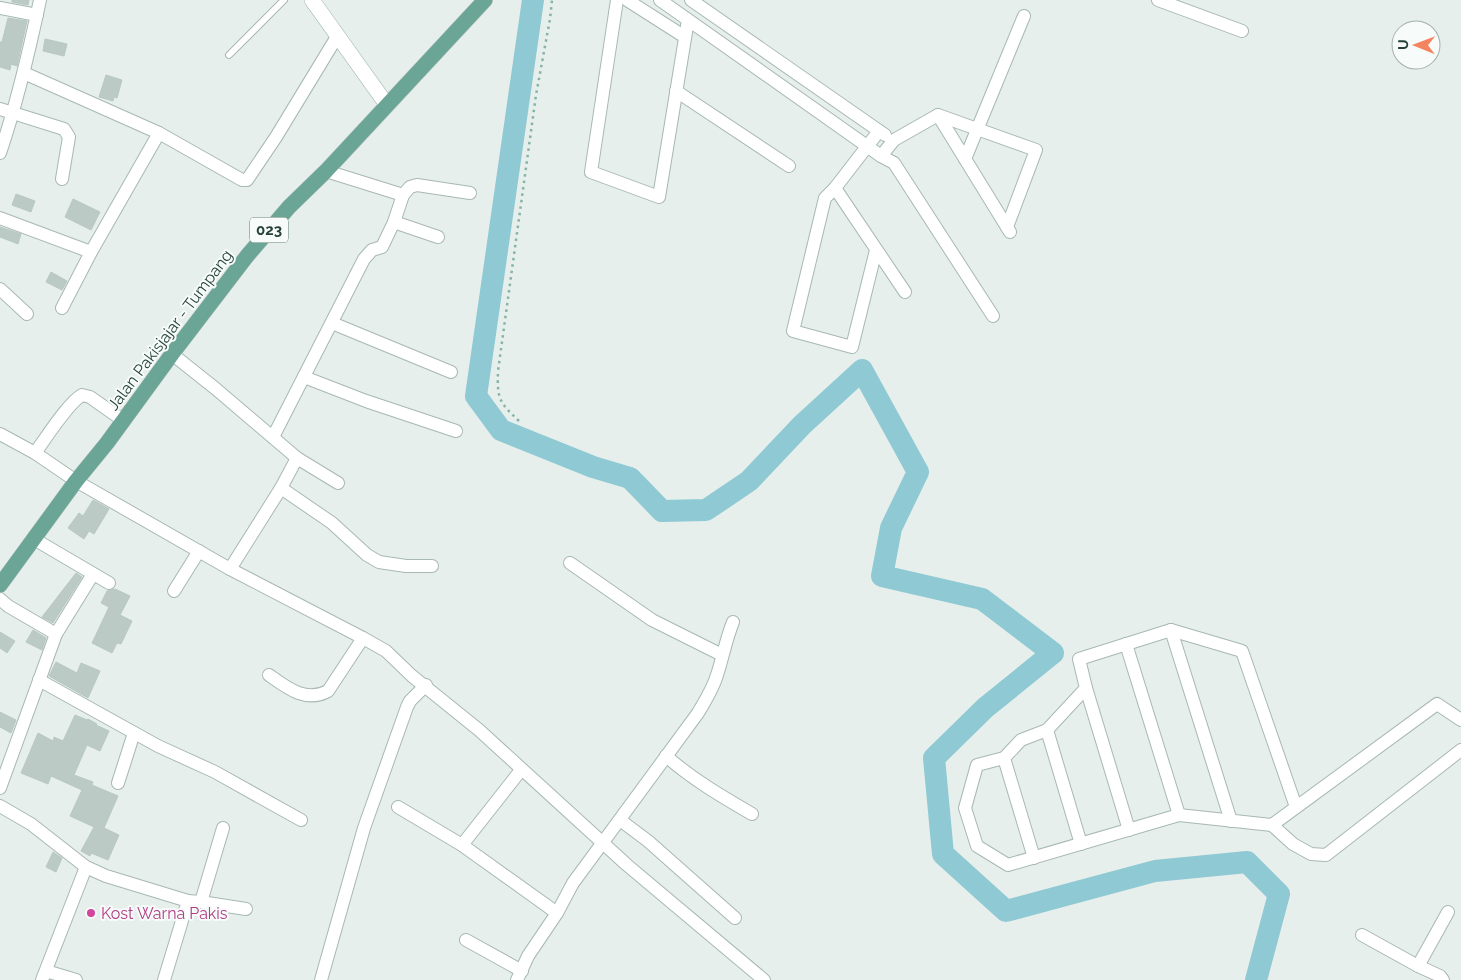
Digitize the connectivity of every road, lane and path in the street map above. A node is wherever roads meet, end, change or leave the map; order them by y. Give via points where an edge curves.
1 (40, 0) edge
2 (284, 0) edge
3 (312, 0) edge
4 (485, 0) edge
5 (552, 0) edge
6 (617, 0) edge
7 (627, 0) edge
8 (660, 0) edge
9 (691, 0) edge
10 (1158, 0) edge
11 (678, 5) edge
12 (0, 8) edge
13 (37, 15) junction
14 (1024, 16) dead end
15 (688, 20) junction
16 (1242, 31) dead end
17 (338, 35) junction
18 (685, 37) junction
19 (756, 46) junction
20 (229, 55) dead end
21 (746, 60) junction
22 (24, 73) junction
23 (676, 91) junction
24 (833, 100) junction
25 (387, 105) junction
26 (0, 109) edge
27 (14, 112) junction
28 (823, 115) junction
29 (938, 115) junction
30 (976, 129) junction
31 (879, 131) junction
32 (159, 133) junction
33 (894, 140) junction
34 (867, 146) junction
35 (0, 153) edge
36 (881, 156) junction
37 (965, 159) junction
38 (789, 166) dead end
39 (326, 171) junction
40 (62, 179) dead end
41 (835, 188) junction
42 (470, 193) dead end
43 (403, 195) junction
44 (0, 218) edge
45 (394, 222) junction
46 (438, 237) dead end
47 (876, 250) junction
48 (91, 252) junction
49 (0, 289) edge
50 (904, 292) dead end
51 (62, 308) dead end
52 (26, 314) dead end
53 (993, 316) dead end
54 (332, 323) junction
55 (172, 354) junction
56 (451, 372) dead end
57 (304, 377) junction
58 (518, 420) dead end
59 (124, 421) junction
60 (456, 431) dead end
61 (0, 434) edge
62 (273, 437) junction
63 (35, 453) junction
64 (297, 458) junction
65 (76, 481) junction
66 (338, 484) dead end
67 (281, 488) junction
68 (34, 539) junction
69 (199, 550) junction
70 (570, 563) dead end
71 (432, 566) dead end
72 (230, 569) junction
73 (93, 574) junction
74 (110, 583) dead end
75 (0, 585) edge
76 (174, 591) dead end
77 (0, 600) edge
78 (733, 622) dead end
79 (1171, 630) junction
80 (56, 634) junction
81 (363, 638) junction
82 (1126, 644) junction
83 (722, 655) junction
84 (270, 676) dead end
85 (39, 680) junction
86 (426, 685) junction
87 (1086, 688) junction
88 (1461, 720) edge
89 (1047, 730) junction
90 (134, 733) junction
91 (1461, 750) edge
92 (666, 756) junction
93 (1004, 758) junction
94 (521, 770) junction
95 (118, 783) dead end
96 (0, 788) edge
97 (0, 806) edge
98 (398, 807) dead end
99 (1296, 807) junction
100 (752, 814) dead end
101 (1180, 815) junction
102 (301, 820) dead end
103 (620, 820) junction
104 (1231, 821) junction
105 (1272, 825) junction
106 (222, 828) dead end
107 (1129, 830) junction
108 (602, 842) junction
109 (1081, 844) junction
110 (462, 845) junction
111 (1034, 858) junction
112 (86, 867) junction
113 (188, 901) junction
114 (201, 902) junction
115 (246, 909) dead end
116 (557, 912) junction
117 (1448, 912) dead end
118 (735, 918) dead end
119 (1362, 935) dead end
120 (466, 940) dead end
121 (1418, 966) junction
122 (44, 975) edge
123 (520, 975) edge
124 (76, 980) edge
125 (164, 980) edge
126 (321, 980) edge
127 (764, 980) edge
128 (1443, 980) edge

1 - 13 street
2 - 20 lane
3 - 17 street
4 - 25 main road, Jalan Pakisjajar - Tumpang / 023
5 - 58 path via 498,371 499,398
6 - 23 street via 591,172 659,198
7 - 18 street
8 - 11 street
9 - 19 street
10 - 16 street
11 - 15 street
12 - 13 street
13 - 22 street
14 - 30 street
15 - 18 street
15 - 21 street
17 - 25 street
17 - 32 street via 247,180
18 - 23 street
19 - 21 street
19 - 24 street
21 - 28 street
22 - 27 street
22 - 32 street
23 - 38 street
24 - 28 street
24 - 31 street
25 - 39 main road, Jalan Pakisjajar - Tumpang / 023
26 - 27 street
27 - 35 street
27 - 40 street via 68,132
28 - 34 street
29 - 30 street
29 - 33 street
29 - 37 street
30 - 37 street
30 - 37 street via 1036,150 1009,229
31 - 33 street
31 - 34 street
32 - 48 street
33 - 36 street
34 - 36 street
34 - 41 street
36 - 53 street via 894,162
39 - 43 street
39 - 55 main road, Jalan Pakisjajar - Tumpang / 023 via 300,195 247,256
41 - 47 street
41 - 47 street via 825,198 793,331 852,347
42 - 43 street via 417,185
43 - 45 street
44 - 48 street
45 - 46 street
45 - 54 street via 382,247 372,250 364,259
47 - 50 street
48 - 51 street
49 - 52 street
54 - 56 street
54 - 57 street
55 - 59 main road, Jalan Pakisjajar - Tumpang / 023
55 - 62 street
57 - 60 street
57 - 62 street
59 - 63 street via 90,397 82,395
59 - 65 main road, Jalan Pakisjajar - Tumpang / 023
61 - 63 street
62 - 64 street
63 - 65 street
64 - 66 street
64 - 67 street
65 - 68 main road, Jalan Pakisjajar - Tumpang / 023
65 - 69 street
67 - 71 street via 380,562
67 - 72 street
68 - 73 street
68 - 75 main road, Jalan Pakisjajar - Tumpang / 023
69 - 72 street
69 - 76 street
70 - 83 street via 652,620
72 - 81 street
73 - 74 street
73 - 80 street
77 - 80 street
78 - 83 street
79 - 82 street
79 - 99 street via 1242,651
79 - 104 street
80 - 85 street
81 - 84 street via 328,691 320,695 291,691
81 - 86 street via 386,651
82 - 87 street via 1079,659
82 - 101 street
83 - 92 street via 712,688
85 - 90 street
85 - 96 street
86 - 94 street
86 - 126 street via 407,707 364,828
87 - 89 street
87 - 107 street
88 - 99 street via 1437,704
89 - 93 street via 1021,740
89 - 109 street
90 - 95 street
90 - 102 street via 216,772
91 - 105 street via 1326,855 1310,854
92 - 100 street via 709,789
92 - 103 street
93 - 111 street
93 - 111 street via 977,765 966,808 977,846 1008,865
94 - 108 street
94 - 110 street
97 - 112 street via 31,824
98 - 110 street
99 - 105 street
101 - 104 street
101 - 107 street
103 - 108 street
103 - 118 street
104 - 105 street
106 - 114 street
107 - 109 street
108 - 116 street
108 - 127 street
109 - 111 street
110 - 116 street
112 - 113 street
112 - 122 street
113 - 114 street
113 - 125 street
114 - 115 street
116 - 123 street via 528,956
117 - 121 street
119 - 121 street
120 - 123 street
121 - 128 street
122 - 124 street

